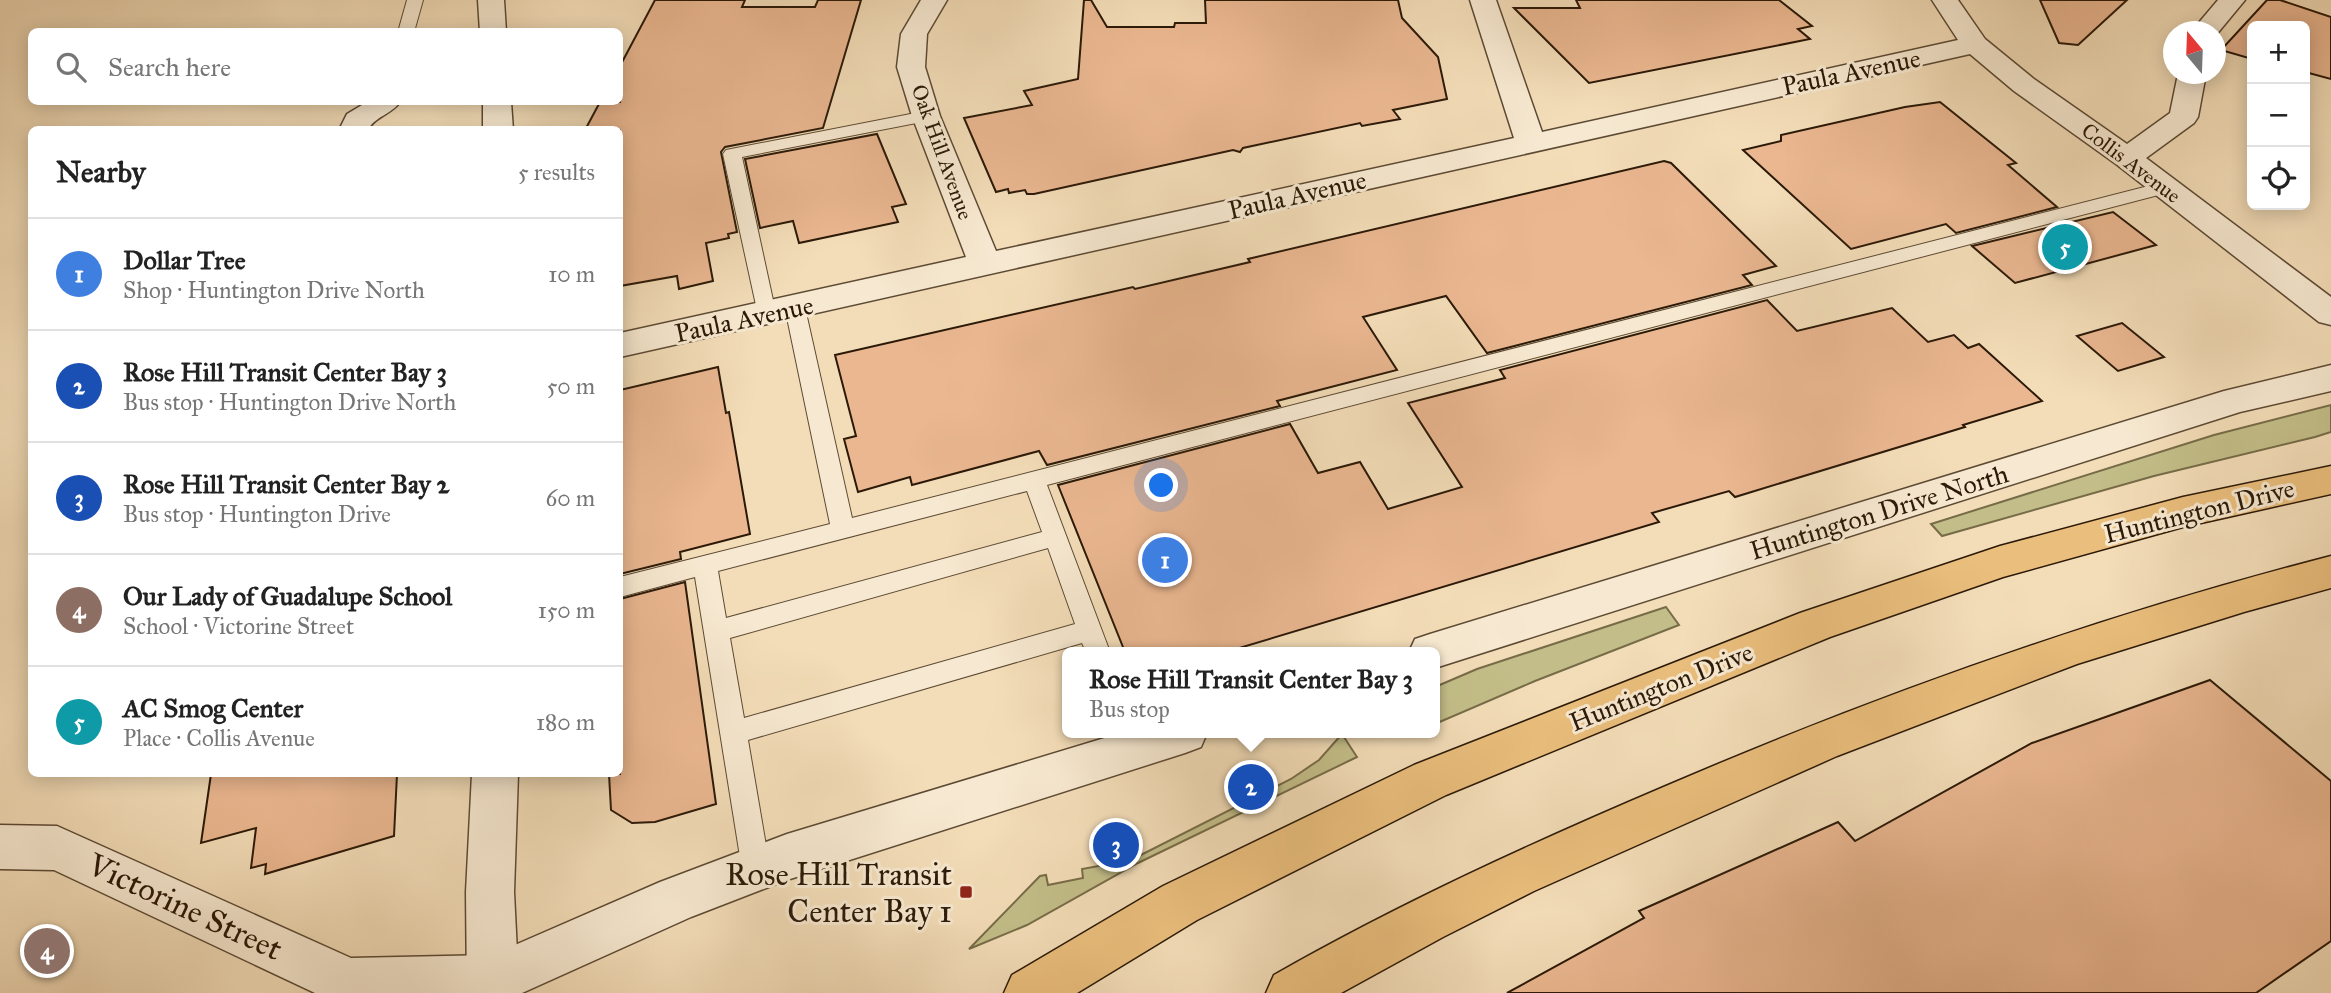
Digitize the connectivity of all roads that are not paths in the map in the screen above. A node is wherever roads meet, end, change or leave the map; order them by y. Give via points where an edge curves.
1 (415, 0) edge
2 (491, 0) edge
3 (934, 0) edge
4 (1482, 0) edge
5 (1945, 0) edge
6 (2232, 0) edge
7 (2214, 21) edge
8 (407, 28) edge
9 (493, 28) edge
10 (1975, 45) junction
11 (2190, 84) edge
12 (381, 105) edge
13 (497, 105) edge
14 (926, 116) junction
15 (355, 126) edge
16 (498, 126) edge
17 (1531, 143) junction
18 (2127, 158) junction
19 (2164, 188) junction
20 (986, 266) junction
21 (780, 311) junction
22 (2331, 313) edge
23 (623, 344) edge
24 (2331, 378) edge
25 (1034, 480) junction
26 (2331, 480) edge
27 (843, 530) junction
28 (1055, 537) junction
29 (705, 565) junction
30 (2331, 572) edge
31 (623, 586) edge
32 (717, 631) junction
33 (1094, 641) edge
34 (1070, 647) edge
35 (1062, 649) edge
36 (1440, 649) edge
37 (733, 733) junction
38 (1152, 738) edge
39 (1132, 741) edge
40 (495, 777) edge
41 (0, 847) edge
42 (756, 869) junction
43 (486, 988) edge
44 (1030, 993) edge
45 (1292, 993) edge

1 - 8 lane
2 - 9 street
3 - 14 street, Oak Hill Avenue via 915,34 911,67
4 - 17 street
5 - 10 street, Collis Avenue
6 - 7 street
10 - 17 street, Paula Avenue
10 - 18 street, Collis Avenue
11 - 18 street via 2185,117
12 - 15 street
13 - 16 street
14 - 20 street, Oak Hill Avenue
14 - 21 lane via 732,154
17 - 20 street, Paula Avenue
18 - 19 street, Collis Avenue
19 - 22 street, Collis Avenue
19 - 25 lane
20 - 21 street, Paula Avenue
21 - 23 street, Paula Avenue
21 - 27 lane
24 - 36 street, Huntington Drive North via 2237,400
25 - 27 lane
25 - 28 lane
26 - 44 main road, Huntington Drive via 2183,512 2000,562 1802,630 1430,780 1180,903
27 - 29 lane
28 - 32 lane
28 - 33 lane
29 - 31 lane
29 - 32 lane
30 - 45 main road via 2241,595 2032,662 1772,760 1549,859 1345,961
32 - 37 lane
33 - 34 lane
35 - 37 lane
37 - 42 lane
38 - 39 street
39 - 42 street
40 - 43 street
41 - 43 street, Victorine Street via 57,848 350,983
42 - 43 street via 677,899

